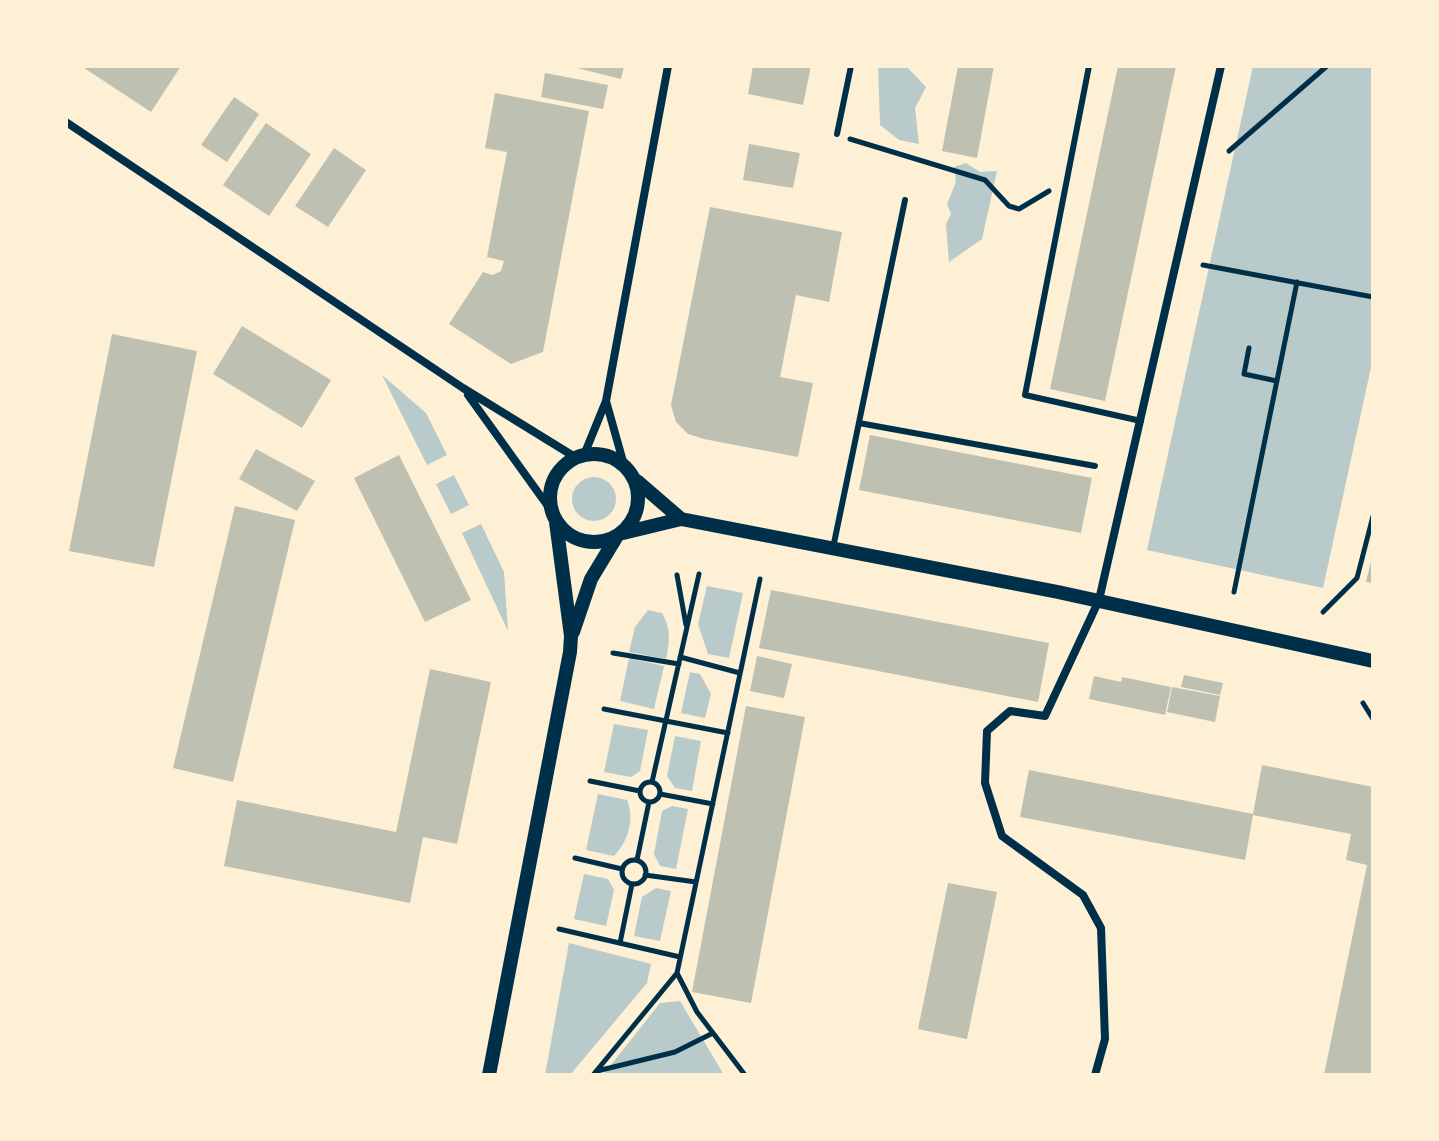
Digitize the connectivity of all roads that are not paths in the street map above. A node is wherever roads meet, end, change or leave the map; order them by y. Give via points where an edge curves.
1 (668, 66) edge
2 (851, 66) edge
3 (1089, 66) edge
4 (1221, 66) edge
5 (66, 122) edge
6 (837, 134) road end
7 (905, 200) dead end
8 (463, 388) junction
9 (606, 401) junction
10 (1141, 421) junction
11 (859, 423) junction
12 (579, 456) junction
13 (624, 465) junction
14 (1095, 466) dead end
15 (634, 478) junction
16 (553, 516) junction
17 (681, 519) junction
18 (620, 534) junction
19 (833, 548) junction
20 (1099, 600) junction
21 (571, 636) junction
22 (1373, 661) edge
23 (489, 1075) edge
24 (1095, 1075) edge

1 - 9 street
2 - 6 lane
3 - 10 lane via 1025,395
4 - 10 street
5 - 8 street
7 - 11 lane
8 - 12 street
8 - 16 street
9 - 12 street
9 - 13 street
10 - 20 street
11 - 14 lane
11 - 19 lane
12 - 13 street via 598,454
12 - 16 street via 553,481
13 - 15 street
15 - 17 street
15 - 18 street via 638,506
16 - 18 street via 580,541 595,543
16 - 21 street
17 - 18 street
17 - 19 street
18 - 21 street via 591,579
19 - 20 street
20 - 22 street
20 - 24 street via 1045,716 1010,711 987,731 985,783 1002,836 1083,895 1101,928 1105,1039
21 - 23 street

